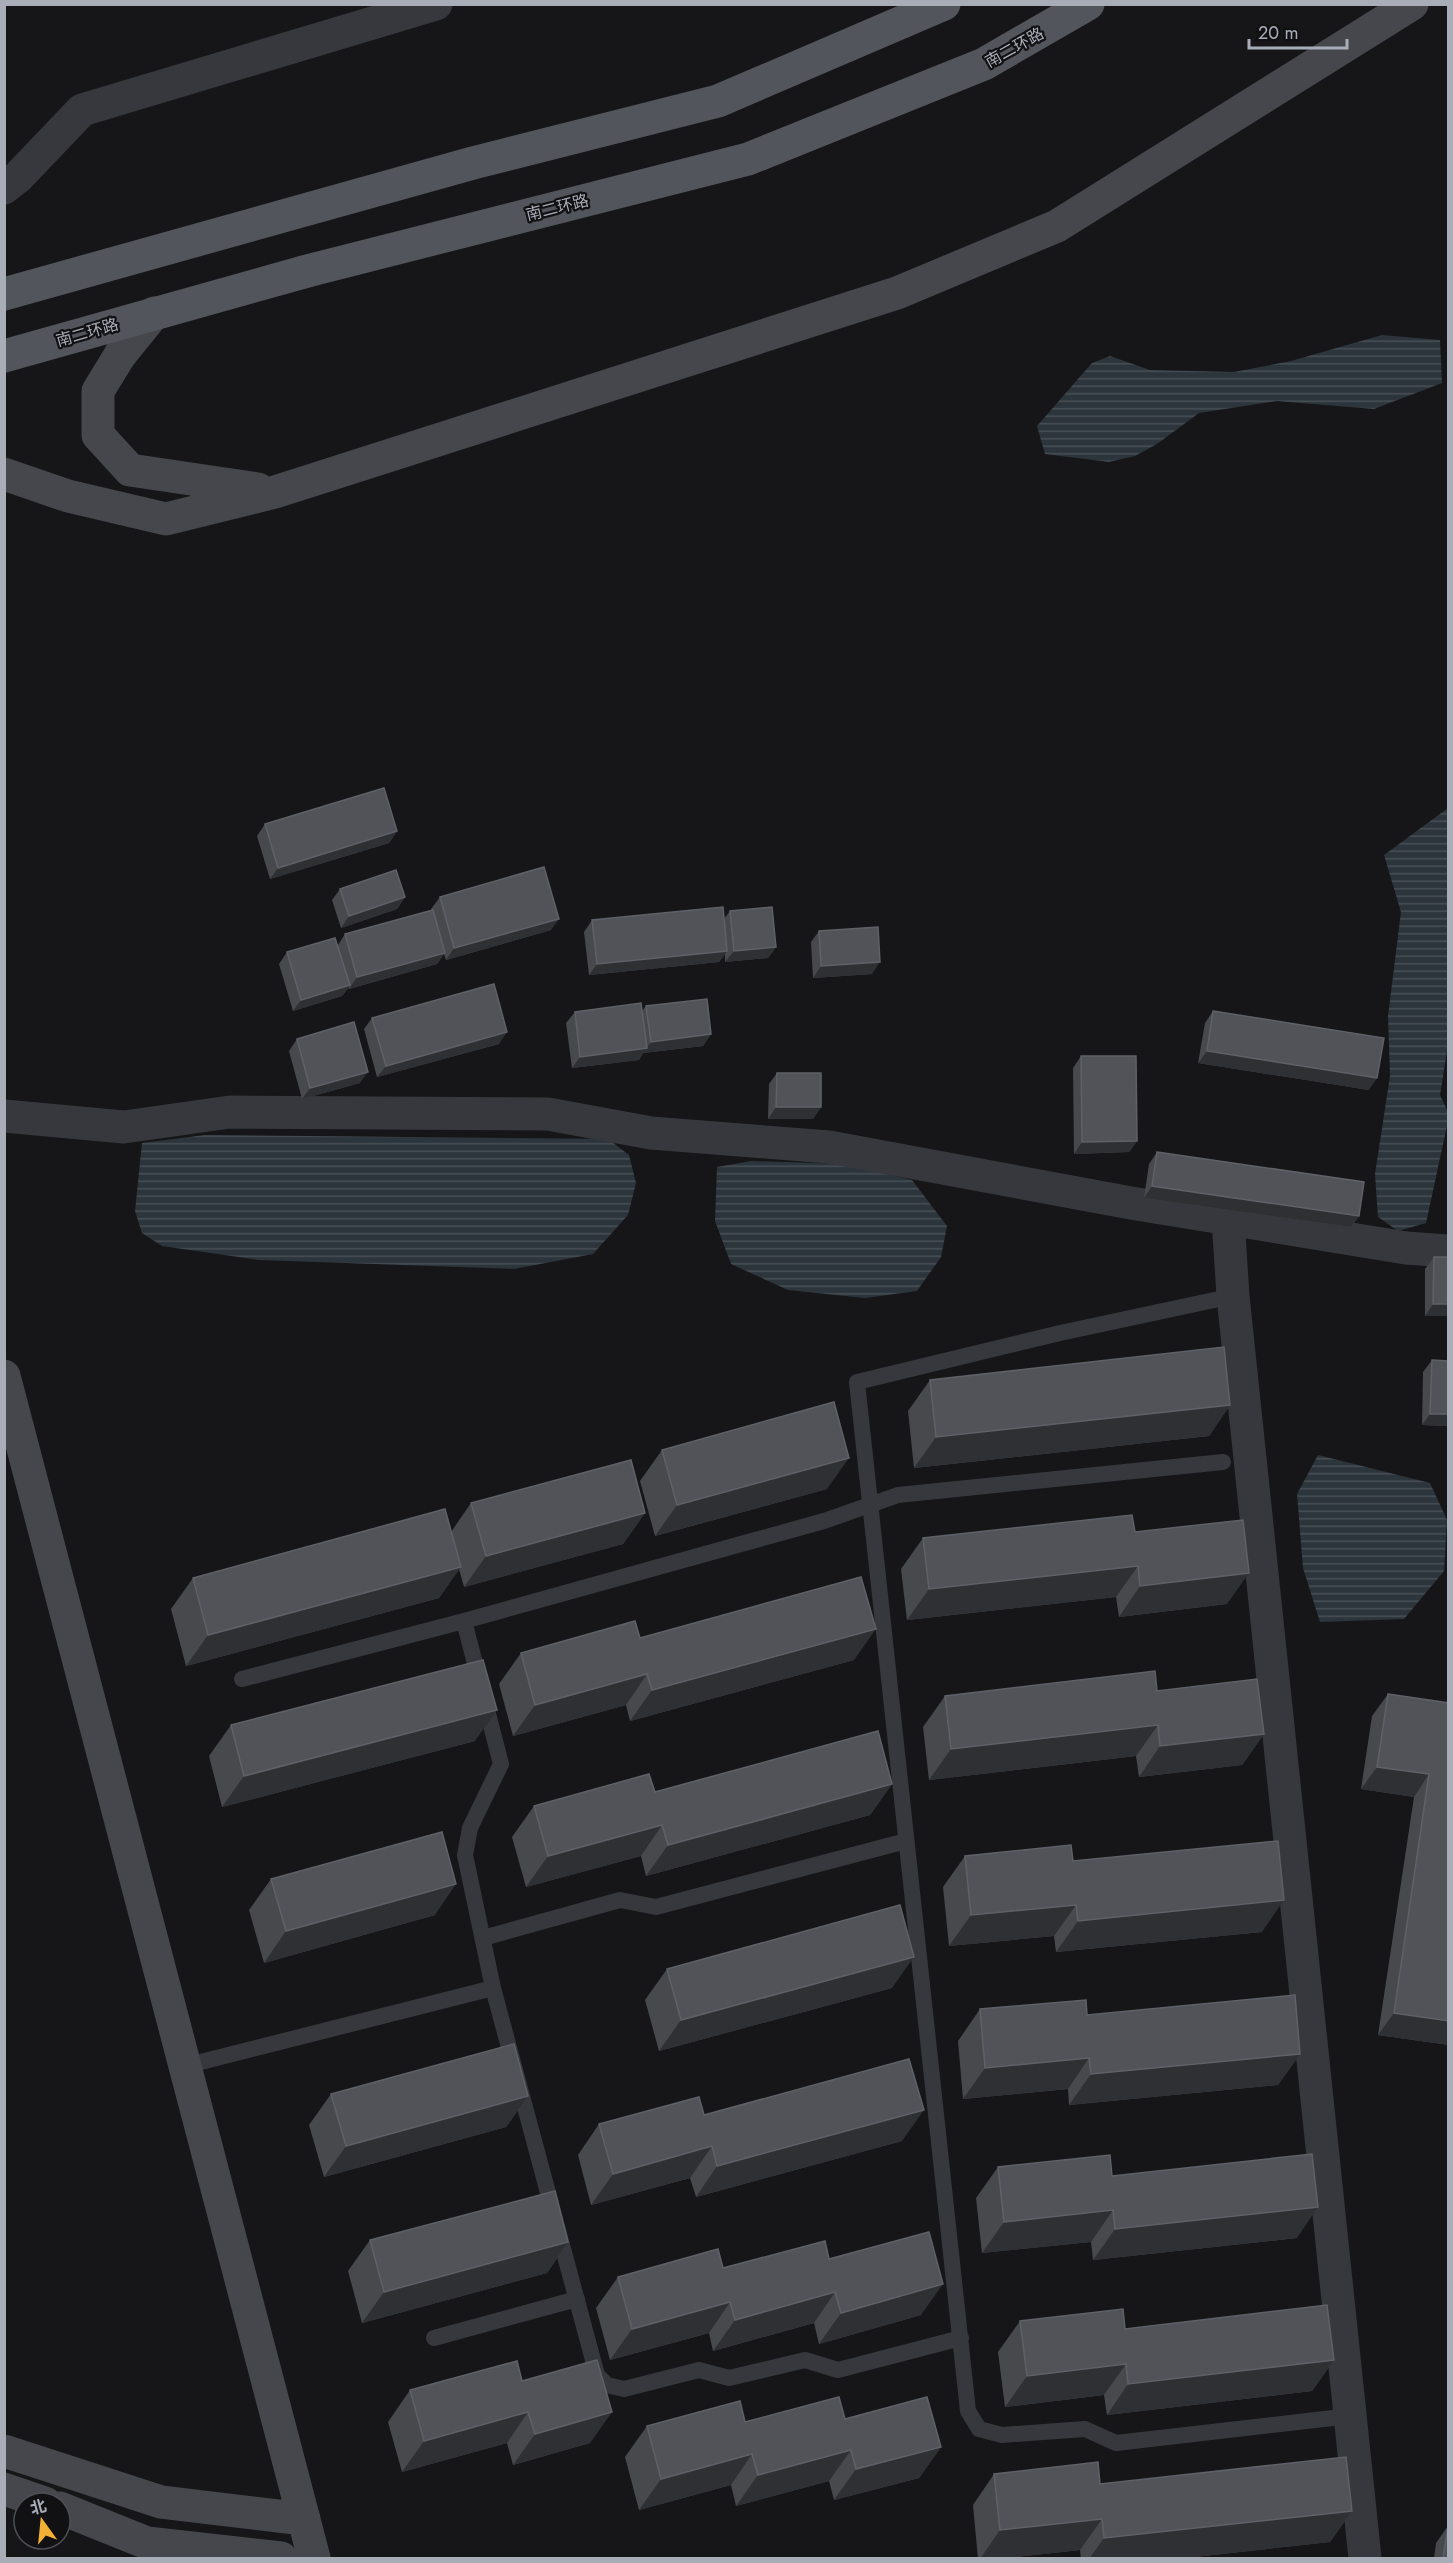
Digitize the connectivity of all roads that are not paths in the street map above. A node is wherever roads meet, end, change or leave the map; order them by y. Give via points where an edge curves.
1 (436, 4) edge
2 (944, 4) edge
3 (1088, 4) edge
4 (1412, 4) edge
5 (4, 188) edge
6 (4, 294) edge
7 (154, 313) junction
8 (4, 356) edge
9 (4, 474) edge
10 (275, 492) junction
11 (4, 1116) edge
12 (1228, 1219) junction
13 (1449, 1251) edge
14 (1233, 1296) junction
15 (4, 1376) edge
16 (1223, 1462) dead end
17 (870, 1504) junction
18 (464, 1621) junction
19 (242, 1679) dead end
20 (906, 1840) junction
21 (483, 1938) junction
22 (493, 1988) junction
23 (185, 2066) junction
24 (577, 2299) junction
25 (434, 2338) dead end
26 (960, 2338) junction
27 (1350, 2415) junction
28 (4, 2451) edge
29 (72, 2513) edge
30 (304, 2519) junction
31 (281, 2559) edge
32 (314, 2559) edge
33 (1365, 2559) edge

1 - 5 street via 82,110
2 - 6 main road via 718,101 473,163
3 - 7 main road, 南二环路 via 984,64 748,159
4 - 10 street via 1056,226 897,293
7 - 8 main road, 南二环路
7 - 10 street via 120,355 98,391 98,435 130,470
9 - 10 street via 68,496 166,519
11 - 12 street via 124,1127 230,1112 548,1114 651,1133 829,1148
12 - 13 street via 1406,1248
12 - 14 street
14 - 17 lane via 856,1382
14 - 27 street
15 - 23 street
16 - 17 lane via 898,1495
17 - 18 lane via 824,1521
17 - 20 lane
18 - 19 lane
18 - 21 lane via 501,1764 470,1828 465,1855
20 - 21 lane via 656,1908 620,1900
20 - 26 lane
21 - 22 lane
22 - 23 lane
22 - 24 lane
23 - 30 street
24 - 25 lane
24 - 26 lane via 597,2375 607,2385 624,2389 699,2370 729,2378 805,2360 838,2370
26 - 27 lane via 969,2411 979,2429 1002,2435 1085,2429 1116,2443
27 - 33 street
28 - 30 street via 161,2502
29 - 31 street via 147,2543
30 - 32 street

